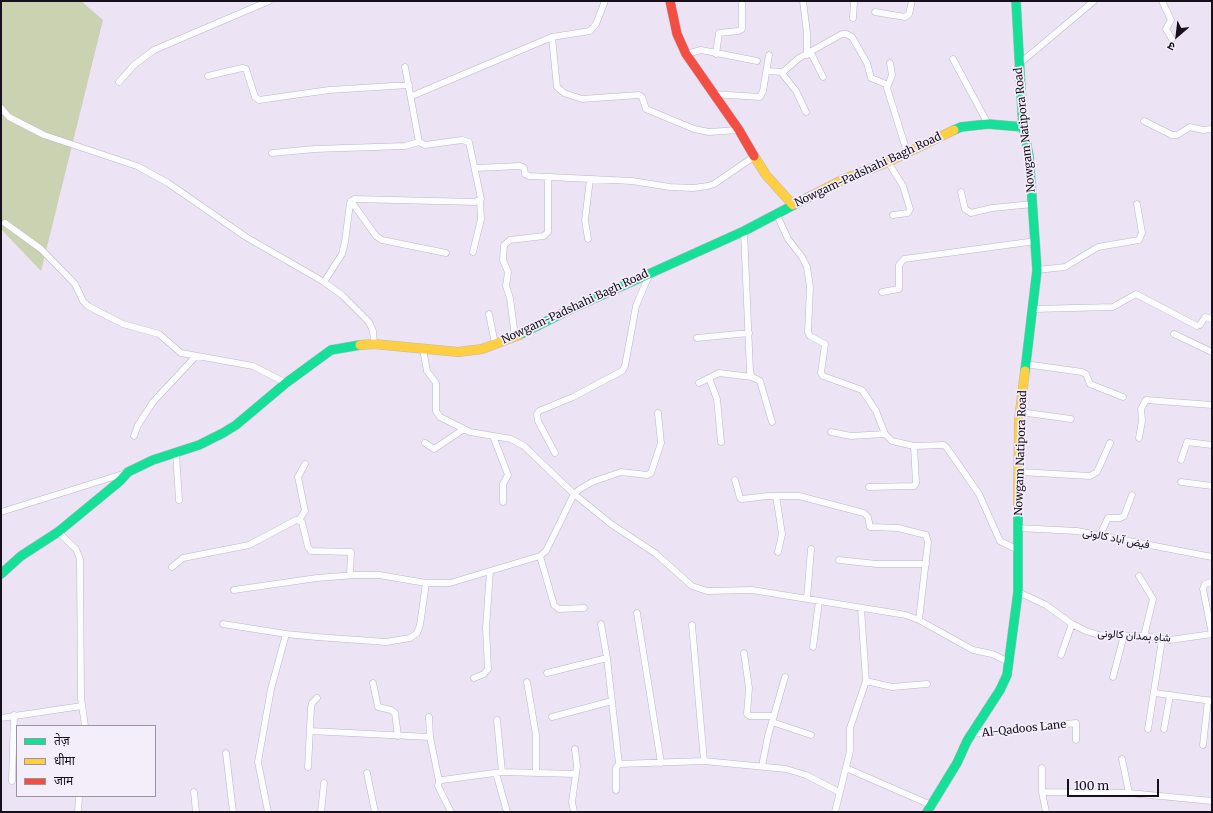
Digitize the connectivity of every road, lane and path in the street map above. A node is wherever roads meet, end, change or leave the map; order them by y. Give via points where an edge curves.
1 (269, 1) edge
2 (605, 1) edge
3 (670, 1) edge
4 (742, 1) edge
5 (803, 1) edge
6 (854, 1) edge
7 (912, 1) edge
8 (1016, 1) edge
9 (1094, 1) edge
10 (1162, 1) edge
11 (875, 12) dead end
12 (853, 18) dead end
13 (552, 37) junction
14 (1172, 39) dead end
15 (686, 54) junction
16 (716, 54) junction
17 (809, 54) junction
18 (769, 55) dead end
19 (953, 59) dead end
20 (757, 60) dead end
21 (890, 63) dead end
22 (1019, 64) junction
23 (405, 67) dead end
24 (767, 71) junction
25 (781, 72) junction
26 (208, 76) dead end
27 (823, 77) dead end
28 (119, 82) dead end
29 (888, 84) junction
30 (409, 85) junction
31 (713, 94) junction
32 (412, 96) junction
33 (1, 108) edge
34 (806, 112) dead end
35 (1144, 121) dead end
36 (988, 124) junction
37 (1023, 127) junction
38 (1212, 128) edge
39 (739, 130) junction
40 (419, 142) junction
41 (907, 152) junction
42 (272, 153) dead end
43 (755, 156) junction
44 (888, 162) junction
45 (475, 168) junction
46 (548, 177) junction
47 (590, 179) junction
48 (961, 192) dead end
49 (480, 200) junction
50 (351, 201) junction
51 (1033, 204) junction
52 (1137, 204) dead end
53 (793, 205) junction
54 (776, 213) junction
55 (893, 215) dead end
56 (5, 222) dead end
57 (744, 231) junction
58 (588, 239) dead end
59 (1036, 242) junction
60 (473, 252) dead end
61 (446, 253) dead end
62 (1037, 270) junction
63 (651, 272) junction
64 (324, 282) junction
65 (882, 292) dead end
66 (1034, 309) junction
67 (489, 314) dead end
68 (1212, 319) edge
69 (749, 333) junction
70 (1174, 334) dead end
71 (515, 337) junction
72 (697, 338) dead end
73 (374, 344) junction
74 (495, 344) junction
75 (423, 349) junction
76 (1212, 352) edge
77 (196, 356) junction
78 (1025, 364) junction
79 (752, 377) junction
80 (709, 378) junction
81 (286, 383) junction
82 (699, 383) dead end
83 (1123, 397) dead end
84 (1212, 405) edge
85 (1020, 412) junction
86 (658, 413) dead end
87 (1071, 419) dead end
88 (772, 422) dead end
89 (464, 429) junction
90 (831, 432) dead end
91 (885, 434) junction
92 (134, 436) dead end
93 (493, 436) junction
94 (1139, 438) dead end
95 (721, 442) dead end
96 (425, 443) dead end
97 (1110, 443) dead end
98 (1212, 445) edge
99 (914, 446) junction
100 (176, 452) junction
101 (555, 453) dead end
102 (1181, 460) dead end
103 (305, 464) dead end
104 (128, 472) junction
105 (1020, 472) junction
106 (735, 480) dead end
107 (1181, 482) dead end
108 (1212, 486) edge
109 (869, 487) dead end
110 (574, 494) junction
111 (1132, 495) dead end
112 (776, 496) junction
113 (179, 500) dead end
114 (504, 502) dead end
115 (1, 512) edge
116 (299, 520) junction
117 (1018, 528) junction
118 (58, 532) junction
119 (1100, 535) junction
120 (811, 549) dead end
121 (1018, 550) junction
122 (778, 552) dead end
123 (540, 556) junction
124 (1212, 557) edge
125 (839, 560) dead end
126 (926, 564) junction
127 (172, 567) dead end
128 (490, 571) junction
129 (1, 574) edge
130 (350, 575) junction
131 (1139, 576) dead end
132 (1212, 582) edge
133 (426, 583) junction
134 (234, 590) dead end
135 (1018, 592) junction
136 (807, 599) junction
137 (819, 601) junction
138 (584, 608) dead end
139 (861, 608) junction
140 (637, 613) dead end
141 (920, 620) junction
142 (223, 624) dead end
143 (600, 624) dead end
144 (1072, 624) junction
145 (692, 625) dead end
146 (286, 634) junction
147 (1212, 634) edge
148 (1124, 635) junction
149 (1144, 636) junction
150 (1162, 640) junction
151 (813, 647) dead end
152 (744, 653) dead end
153 (1061, 655) dead end
154 (607, 658) junction
155 (1009, 662) junction
156 (547, 673) dead end
157 (785, 677) dead end
158 (1113, 677) dead end
159 (474, 678) dead end
160 (866, 681) junction
161 (527, 682) dead end
162 (373, 683) dead end
163 (927, 684) dead end
164 (1155, 693) junction
165 (1170, 695) junction
166 (317, 698) dead end
167 (1210, 700) edge
168 (612, 702) junction
169 (82, 706) junction
170 (14, 715) junction
171 (552, 716) dead end
172 (429, 717) dead end
173 (1, 718) edge
174 (773, 719) junction
175 (497, 720) dead end
176 (85, 725) edge
177 (1148, 729) dead end
178 (1164, 729) dead end
179 (310, 731) junction
180 (972, 734) junction
181 (811, 735) dead end
182 (398, 736) junction
183 (430, 737) junction
184 (1076, 740) dead end
185 (1203, 744) dead end
186 (575, 749) dead end
187 (226, 753) dead end
188 (1122, 759) dead end
189 (704, 761) junction
190 (619, 764) junction
191 (661, 764) junction
192 (762, 766) junction
193 (308, 767) dead end
194 (846, 768) junction
195 (1042, 768) dead end
196 (367, 773) dead end
197 (499, 773) junction
198 (536, 773) junction
199 (576, 774) junction
200 (12, 781) dead end
201 (439, 781) junction
202 (324, 783) dead end
203 (616, 790) dead end
204 (194, 792) dead end
205 (839, 792) junction
206 (1042, 792) junction
207 (1129, 793) junction
208 (80, 797) edge
209 (1212, 801) edge
210 (929, 808) edge
211 (78, 812) edge
212 (196, 812) edge
213 (232, 812) edge
214 (268, 812) edge
215 (321, 812) edge
216 (375, 812) edge
217 (451, 812) edge
218 (507, 812) edge
219 (574, 812) edge
220 (835, 812) edge
221 (1046, 812) edge

1 - 28 street via 154,50
2 - 13 street via 592,30
3 - 15 main road via 677,34
4 - 16 street via 743,27 738,31 720,33
5 - 17 street
6 - 12 street
7 - 11 street via 909,14 905,17
8 - 22 main road, Nowgam Natipora Road
9 - 22 street
10 - 14 street via 1171,20 1166,29
13 - 32 street
13 - 39 street via 557,87 564,93 582,99 639,95 646,109 694,129 709,132
15 - 16 street via 701,50
15 - 31 main road
16 - 20 street
17 - 25 street
17 - 27 street
17 - 29 street via 842,34 849,35 867,63 871,78
18 - 24 street
19 - 36 street
21 - 29 street via 892,75
22 - 37 main road, Nowgam Natipora Road
23 - 30 street
24 - 25 street
24 - 31 street via 760,97
25 - 34 street via 796,91
26 - 30 street via 244,68 255,97 259,100 329,90
29 - 41 street via 888,92
30 - 32 street
31 - 39 main road
32 - 40 street
33 - 64 street via 9,116 44,135 137,166 168,183 246,237
35 - 38 street via 1172,134 1178,134 1190,127 1203,130
36 - 37 main road, Nowgam-Padshahi Bagh Road
36 - 41 main road, Nowgam-Padshahi Bagh Road via 961,127
37 - 51 main road, Nowgam Natipora Road via 1029,156
39 - 43 main road
40 - 42 street via 405,146 339,147
40 - 45 street via 425,145 466,140 471,145
41 - 44 main road, Nowgam-Padshahi Bagh Road
43 - 47 street via 714,184 702,188 670,187 632,180
43 - 53 main road via 770,181
44 - 53 main road, Nowgam-Padshahi Bagh Road via 844,179
44 - 55 street via 903,186 910,210 908,213
45 - 46 street via 520,166 529,176
45 - 49 street
46 - 47 street
46 - 71 street via 549,228 546,234 510,240 504,245 503,260 508,272 506,286
47 - 58 street via 585,220
48 - 51 street via 965,209 971,213
49 - 50 street
49 - 60 street via 481,219
50 - 61 street via 376,236 382,240
50 - 64 street via 344,248
51 - 59 main road, Nowgam Natipora Road
52 - 62 street via 1142,232 1139,240 1098,248 1064,267
53 - 54 main road, Nowgam-Padshahi Bagh Road
54 - 57 main road, Nowgam-Padshahi Bagh Road
54 - 91 street via 788,239 807,267 810,287 808,332 826,346 822,374 826,378 862,390 876,411
56 - 77 street via 41,249 75,284 88,306 123,324 159,334 181,353
57 - 63 main road, Nowgam-Padshahi Bagh Road
57 - 69 street
59 - 62 main road, Nowgam Natipora Road
59 - 65 street via 904,259 899,268 899,289
62 - 66 main road, Nowgam Natipora Road
63 - 71 main road, Nowgam-Padshahi Bagh Road
63 - 101 street via 636,306 622,371 537,414 538,421
64 - 73 street via 366,317 372,326
66 - 68 street via 1113,307 1136,294 1197,326 1205,317
66 - 78 main road, Nowgam Natipora Road
67 - 74 street
69 - 72 street
69 - 79 street
70 - 76 street
71 - 74 main road, Nowgam-Padshahi Bagh Road
73 - 75 main road, Nowgam-Padshahi Bagh Road
73 - 81 main road, Nowgam-Padshahi Bagh Road via 331,350
74 - 75 main road, Nowgam-Padshahi Bagh Road via 482,349 458,352
75 - 89 street via 427,371 436,383 438,415
77 - 81 street via 253,366
77 - 92 street via 153,402
78 - 83 street via 1082,372 1086,374 1090,384
78 - 85 main road, Nowgam Natipora Road
79 - 80 street via 724,372
79 - 88 street via 760,381
80 - 82 street
80 - 95 street via 716,399
81 - 100 main road, Nowgam-Padshahi Bagh Road via 236,425 210,441
84 - 94 street via 1146,400 1141,409
85 - 87 street
85 - 105 main road, Nowgam Natipora Road
86 - 110 street via 661,442 652,473 647,475 621,472 592,482
89 - 93 street
89 - 96 street via 434,449
90 - 91 street via 851,436
91 - 99 street via 892,441
93 - 110 street via 511,439 524,446
93 - 114 street via 508,475 504,484
97 - 105 street via 1097,472 1090,476
98 - 102 street via 1187,442
99 - 109 street via 914,486
99 - 121 street via 941,445 947,448 979,494 1000,542
100 - 104 main road, Nowgam-Padshahi Bagh Road
100 - 113 street
103 - 116 street via 298,477 305,511
104 - 115 street
104 - 118 main road, Nowgam-Padshahi Bagh Road
105 - 117 main road, Nowgam Natipora Road
106 - 112 street via 742,499
107 - 108 street
110 - 123 street via 548,548
110 - 136 street via 611,524 655,553 685,582 697,589 752,590
111 - 119 street via 1124,516 1108,518
112 - 122 street via 782,534
112 - 126 street via 799,496 861,512 866,515 870,527 898,528 924,534 928,542
116 - 127 street via 249,545 183,558
116 - 130 street via 302,522 311,551 351,552
117 - 119 street, فیض آباد کالونی via 1077,531
117 - 121 main road, Nowgam Natipora Road
118 - 129 main road, Nowgam-Padshahi Bagh Road via 21,556
118 - 169 street via 76,549 80,559
119 - 124 street, فیض آباد کالونی
120 - 136 street
121 - 135 main road, Nowgam Natipora Road
123 - 128 street
123 - 138 street via 554,605 559,609
125 - 126 street via 876,564
126 - 141 street
128 - 133 street via 450,584
128 - 159 street via 486,628 488,669 484,674
130 - 133 street via 379,575
130 - 134 street
131 - 149 street via 1153,599
132 - 147 street via 1205,584 1203,589
133 - 146 street via 420,625 417,633 410,638 386,642
135 - 144 street, شاہِ ہمدان کالونی via 1046,605
135 - 155 main road, Nowgam Natipora Road
136 - 137 street
137 - 139 street
137 - 151 street
139 - 141 street
139 - 160 street
140 - 191 street
141 - 155 street via 973,650 992,654
142 - 146 street
143 - 154 street
144 - 148 street, شاہِ ہمدان کالونی via 1099,635
144 - 153 street
145 - 189 street
146 - 214 street via 271,689 258,762
147 - 150 street, شاہِ ہمدان کالونی
148 - 149 street, شاہِ ہمدان کالونی
148 - 158 street
149 - 150 street, شاہِ ہمدان کالونی
150 - 164 street
152 - 174 street via 750,688 747,714
154 - 156 street
154 - 168 street
155 - 180 main road, Nowgam Natipora Road via 1007,675 1000,690
157 - 174 street
160 - 163 street via 892,687
160 - 194 street via 850,728 850,751
161 - 198 street via 536,735
162 - 182 street via 378,707 395,713
164 - 165 street
164 - 177 street
165 - 167 street
165 - 178 street
166 - 179 street via 312,705
167 - 185 street
168 - 171 street
168 - 190 street
169 - 170 street
169 - 176 street
170 - 173 street
170 - 200 street
172 - 183 street
174 - 181 street
174 - 192 street
175 - 197 street
179 - 182 street
179 - 193 street
180 - 184 street, Al-Qadoos Lane via 1076,723
180 - 210 main road, Nowgam Natipora Road
182 - 183 street
183 - 201 street
186 - 199 street
187 - 213 street
188 - 207 street
189 - 191 street
189 - 192 street
190 - 191 street
190 - 203 street via 616,768
192 - 205 street via 801,772
194 - 205 street
194 - 210 street
195 - 206 street
196 - 216 street
197 - 198 street
197 - 201 street
197 - 218 street
198 - 199 street
199 - 219 street via 572,802
201 - 217 street via 438,786
202 - 215 street
204 - 212 street
205 - 220 street
206 - 207 street
206 - 221 street
207 - 209 street
208 - 211 street

